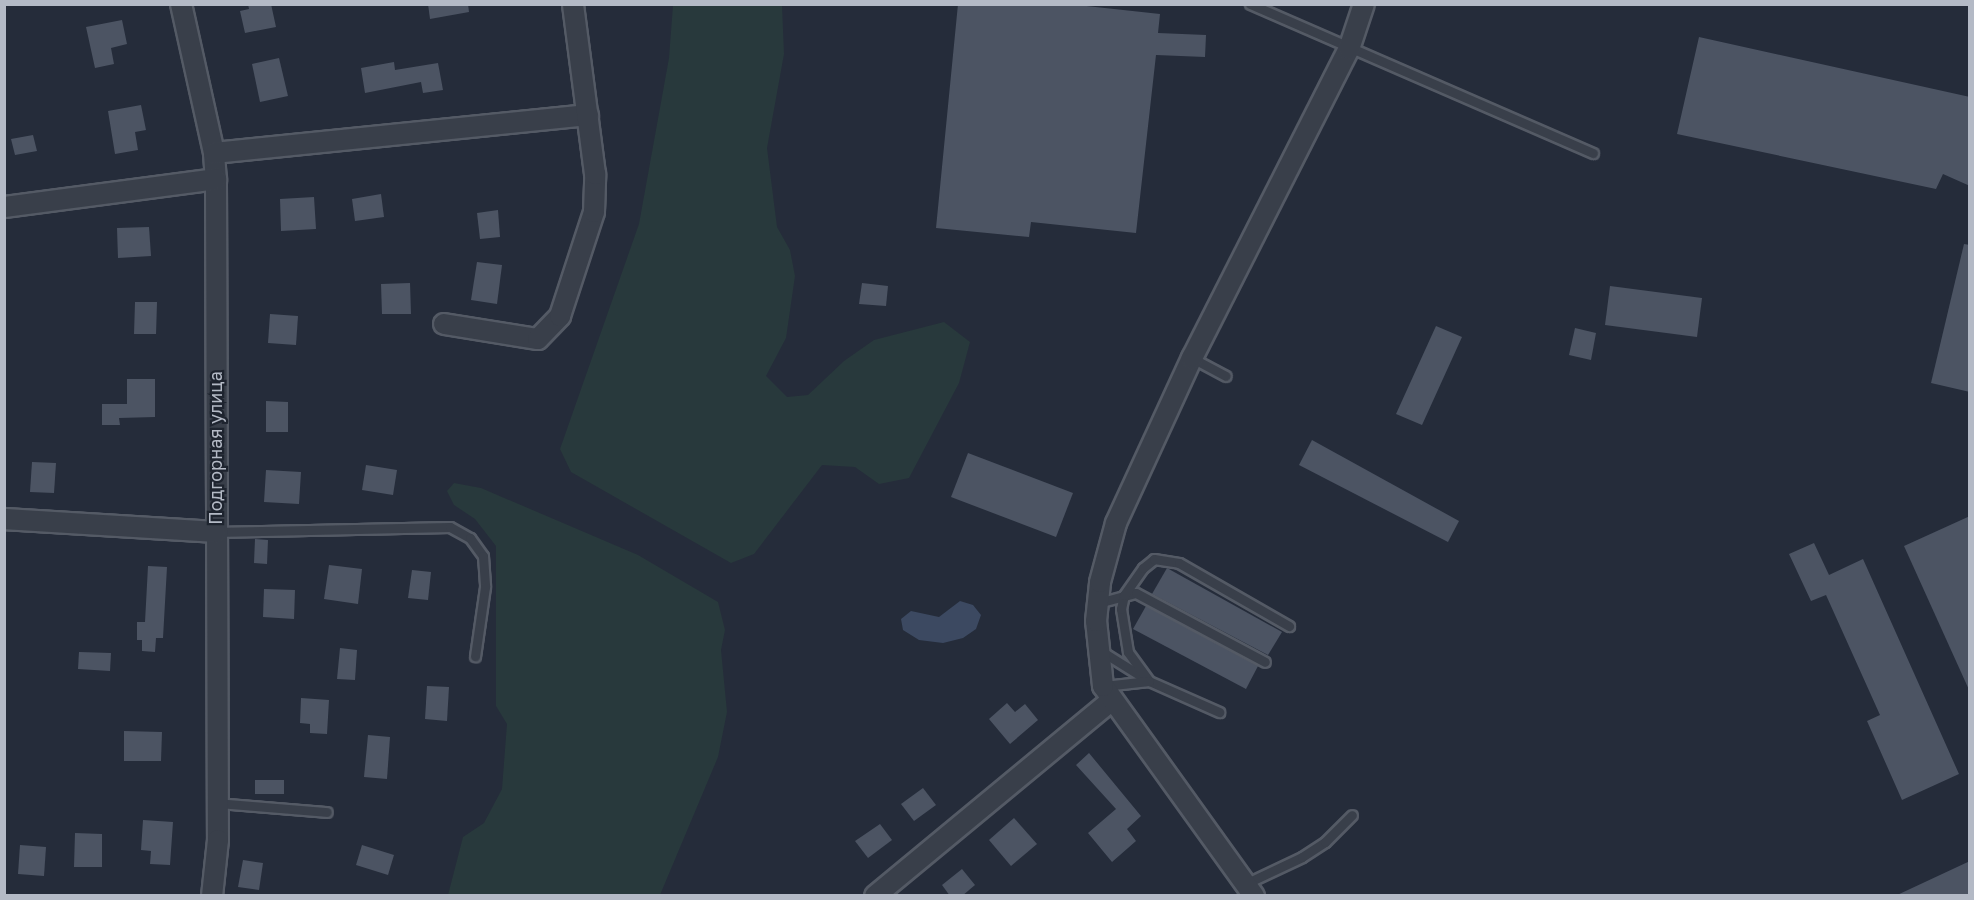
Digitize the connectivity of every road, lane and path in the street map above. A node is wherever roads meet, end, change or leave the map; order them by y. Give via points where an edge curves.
1 (181, 4) edge
2 (573, 4) edge
3 (1250, 4) edge
4 (1364, 4) edge
5 (1349, 49) junction
6 (588, 115) junction
7 (214, 153) junction
8 (1593, 153) dead end
9 (216, 179) junction
10 (4, 207) edge
11 (444, 324) dead end
12 (1192, 358) junction
13 (1226, 376) dead end
14 (4, 519) edge
15 (215, 532) junction
16 (1124, 595) junction
17 (1098, 603) junction
18 (1289, 626) dead end
19 (1098, 650) junction
20 (475, 656) dead end
21 (1265, 662) dead end
22 (1149, 681) junction
23 (1107, 693) junction
24 (1219, 712) dead end
25 (217, 803) junction
26 (327, 812) dead end
27 (1352, 815) dead end
28 (1250, 890) edge
29 (212, 896) edge
30 (875, 896) edge

1 - 7 street, Подгорная улица
2 - 6 street
3 - 5 lane
4 - 5 street
5 - 8 lane
5 - 12 street
6 - 7 street
6 - 11 street via 595,174 594,212 560,316 538,339
7 - 9 street, Подгорная улица
9 - 10 street
9 - 15 street, Подгорная улица
12 - 13 lane
12 - 17 street via 1116,524
14 - 15 street
15 - 20 lane via 450,527 470,538 483,556 485,587
15 - 25 street, Подгорная улица
16 - 17 lane
16 - 18 lane via 1143,568 1162,558 1179,563
16 - 21 lane via 1136,593 1148,598
16 - 22 lane via 1121,609 1128,652
17 - 19 street
19 - 22 lane
19 - 23 street
22 - 23 lane
22 - 24 lane
23 - 28 street
23 - 30 street
25 - 26 lane
25 - 29 street, Подгорная улица
27 - 28 lane via 1326,842

